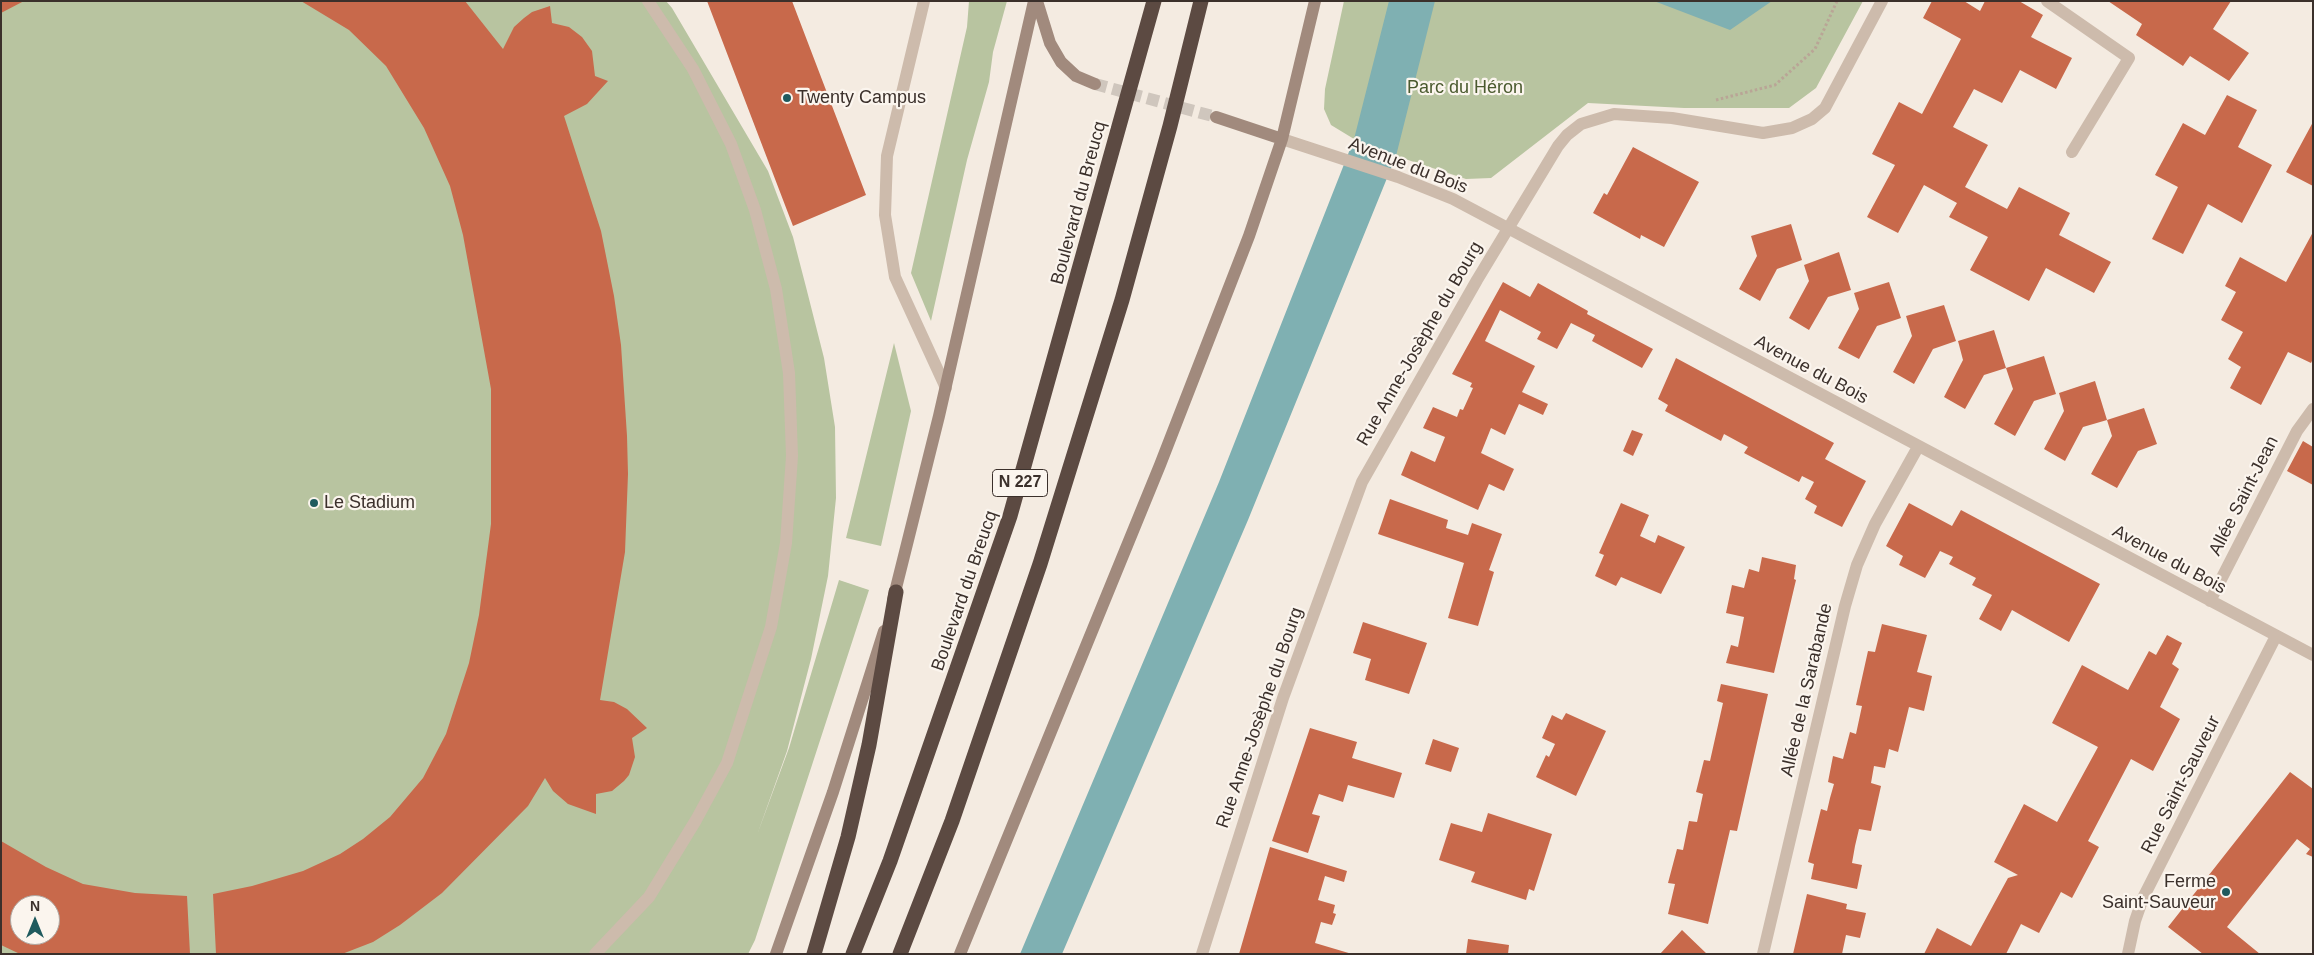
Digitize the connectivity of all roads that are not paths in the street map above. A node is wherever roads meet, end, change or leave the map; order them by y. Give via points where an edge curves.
1 (648, 1) edge
2 (924, 1) edge
3 (1035, 1) edge
4 (1154, 1) edge
5 (1201, 1) edge
6 (1315, 1) edge
7 (1882, 1) edge
8 (2047, 1) edge
9 (1095, 84) tunnel mouth
10 (1216, 117) tunnel mouth
11 (1282, 138) junction
12 (2072, 152) dead end
13 (1508, 228) junction
14 (946, 388) junction
15 (2313, 409) edge
16 (1918, 447) junction
17 (896, 592) junction
18 (2210, 601) junction
19 (2276, 636) junction
20 (2313, 655) edge
21 (595, 954) edge
22 (776, 954) edge
23 (814, 954) edge
24 (853, 954) edge
25 (900, 954) edge
26 (960, 954) edge
27 (1202, 954) edge
28 (1762, 954) edge
29 (2128, 954) edge

1 - 21 street via 692,69 731,144 755,210 779,307 789,373 792,456 786,543 771,627 726,763 649,897
2 - 14 street via 887,156 885,215 895,277
3 - 9 main road via 1050,43 1061,62 1076,76
3 - 14 main road
4 - 24 highway, Boulevard du Breucq / N 227 via 1010,516 926,762
5 - 25 highway, N 227 via 1122,300 1040,564 952,820
6 - 11 main road
7 - 13 street, Rue Anne-Josèphe du Bourg via 1825,108 1812,119 1792,128 1763,134 1672,118 1614,114 1597,118 1581,124 1558,146
8 - 12 street via 2129,58
10 - 11 main road
11 - 13 street, Avenue du Bois via 1398,177 1453,199
11 - 26 main road via 1249,236 1160,465
13 - 16 street, Avenue du Bois
13 - 27 street, Rue Anne-Josèphe du Bourg via 1362,482 1283,698
14 - 17 main road
15 - 18 street, Allée Saint-Jean via 2297,431
16 - 18 street, Avenue du Bois
16 - 28 street, Allée de la Sarabande via 1874,524 1844,606
17 - 22 main road via 833,792
17 - 23 highway via 869,745 848,837
18 - 19 street, Avenue du Bois
19 - 20 street, Avenue du Bois
19 - 29 street, Rue Saint-Sauveur via 2143,898

